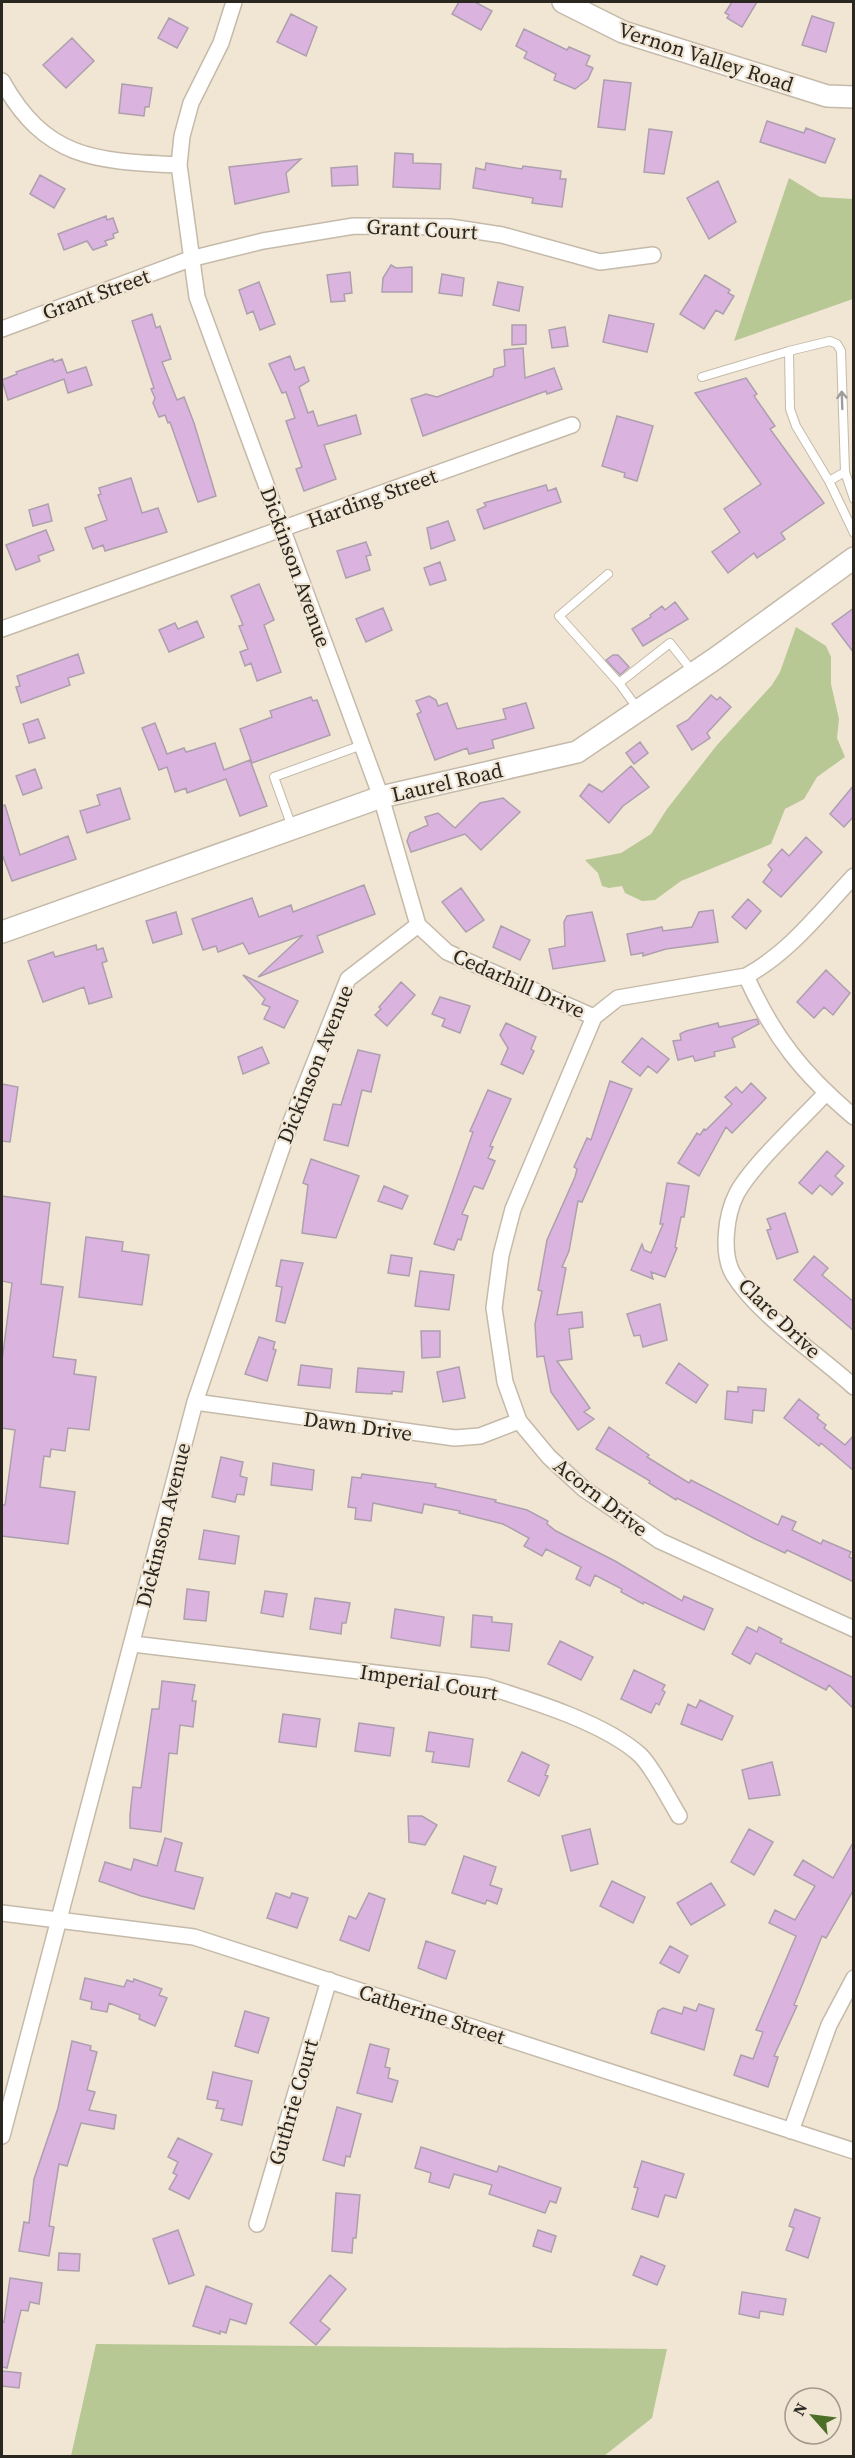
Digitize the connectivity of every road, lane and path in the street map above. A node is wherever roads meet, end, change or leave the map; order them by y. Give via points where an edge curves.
1 (234, 2) edge
2 (563, 2) edge
3 (2, 81) edge
4 (854, 97) edge
5 (179, 165) junction
6 (653, 255) dead end
7 (190, 259) junction
8 (2, 329) edge
9 (789, 351) junction
10 (702, 377) dead end
11 (572, 425) dead end
12 (845, 472) junction
13 (829, 481) junction
14 (854, 499) edge
15 (283, 530) junction
16 (854, 533) edge
17 (854, 558) edge
18 (608, 574) dead end
19 (2, 629) edge
20 (694, 673) junction
21 (619, 682) junction
22 (639, 710) junction
23 (362, 745) junction
24 (381, 797) junction
25 (292, 828) junction
26 (854, 876) edge
27 (418, 925) junction
28 (2, 932) edge
29 (746, 976) junction
30 (594, 1017) junction
31 (826, 1094) junction
32 (854, 1118) edge
33 (854, 1387) edge
34 (195, 1402) junction
35 (519, 1422) junction
36 (854, 1629) edge
37 (133, 1644) junction
38 (679, 1816) dead end
39 (2, 1913) edge
40 (59, 1920) junction
41 (854, 1978) edge
42 (329, 1980) junction
43 (791, 2131) junction
44 (2, 2136) edge
45 (854, 2151) edge
46 (257, 2224) dead end

1 - 5 street, Dickinson Avenue via 222,43 191,102
2 - 4 main road, Vernon Valley Road via 623,32 827,96
3 - 5 street via 32,124 62,148 97,159
5 - 7 street, Dickinson Avenue
6 - 7 street, Grant Court via 600,262 502,235 450,227 354,226 263,241
7 - 8 street, Grant Street
7 - 15 street, Dickinson Avenue via 197,297
9 - 10 lane
12 -> 9 lane via 841,351 830,341
9 - 13 lane via 792,416
11 - 15 street, Harding Street
12 - 13 lane
12 - 14 lane
13 - 16 lane
15 - 19 street, Harding Street
15 - 23 street, Dickinson Avenue
17 - 20 main road, Laurel Road
18 - 21 lane via 559,616
20 - 21 lane via 670,643
20 - 22 main road, Laurel Road
21 - 22 lane
22 - 24 main road, Laurel Road via 577,752
23 - 24 street, Dickinson Avenue
23 - 25 lane via 274,777
24 - 25 main road, Laurel Road
24 - 27 street, Dickinson Avenue
25 - 28 main road, Laurel Road
26 - 29 street via 782,952
27 - 30 street, Cedarhill Drive via 447,952
27 - 34 street, Dickinson Avenue via 348,979 290,1124
29 - 30 street via 618,998
29 - 31 street via 763,1014 795,1062
30 - 35 street, Acorn Drive via 513,1209 501,1255 494,1308 505,1382
31 - 32 street
31 - 33 street, Clare Drive via 737,1193 728,1219 727,1244 732,1272 749,1295
34 - 35 street, Dawn Drive via 455,1438 480,1436
34 - 37 street, Dickinson Avenue
35 - 36 street, Acorn Drive via 584,1489 660,1541
37 - 38 street, Imperial Court via 485,1686 602,1730 641,1755
37 - 40 street, Dickinson Avenue
39 - 40 street, Catherine Street
40 - 42 street, Catherine Street via 194,1937
40 - 44 street, Dickinson Avenue
41 - 43 street via 829,2025
42 - 43 street, Catherine Street
42 - 46 street, Guthrie Court
43 - 45 street, Catherine Street

